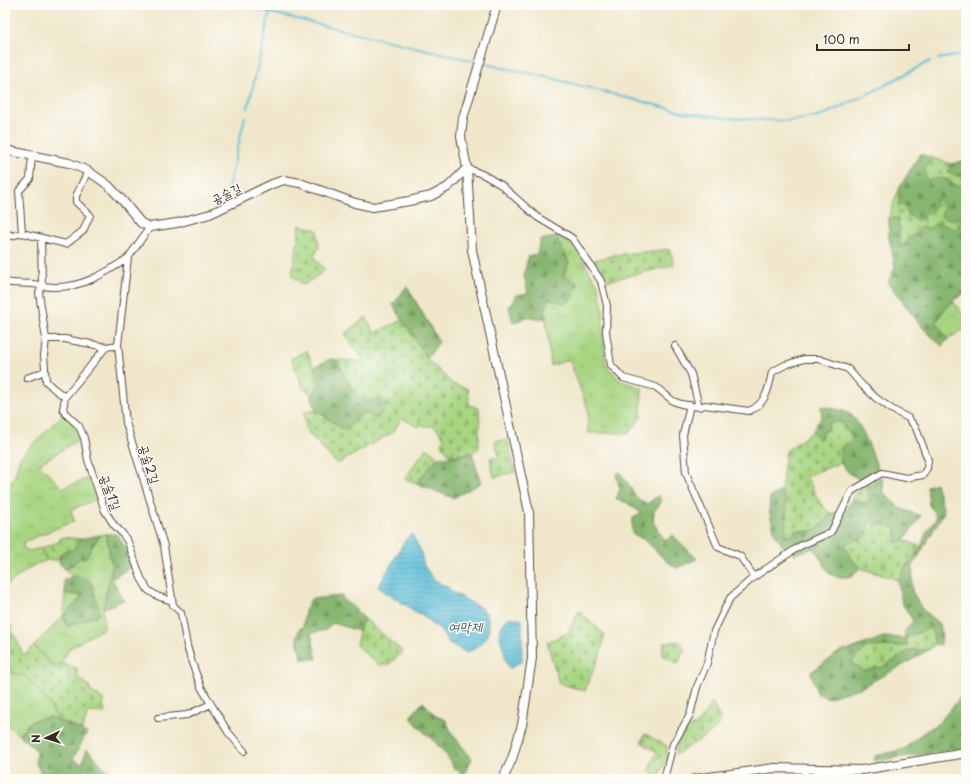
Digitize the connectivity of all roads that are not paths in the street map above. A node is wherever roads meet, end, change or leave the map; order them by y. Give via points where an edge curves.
1 (497, 5) edge
2 (5, 150) edge
3 (32, 155) junction
4 (467, 168) junction
5 (88, 171) junction
6 (150, 227) junction
7 (5, 232) edge
8 (22, 233) junction
9 (41, 238) junction
10 (128, 258) junction
11 (5, 282) edge
12 (42, 286) junction
13 (46, 339) junction
14 (118, 345) junction
15 (675, 346) dead end
16 (106, 347) junction
17 (45, 371) junction
18 (27, 378) dead end
19 (65, 397) junction
20 (690, 405) junction
21 (699, 407) junction
22 (754, 577) junction
23 (172, 601) junction
24 (211, 704) junction
25 (158, 718) dead end
26 (244, 751) dead end
27 (966, 753) edge
28 (805, 769) junction
29 (503, 779) edge
30 (664, 779) edge
31 (694, 779) edge
32 (804, 779) edge

1 - 4 street via 463,118 461,137
2 - 3 street
3 - 5 street via 69,163
3 - 8 street via 30,179 20,191
4 - 6 street, 공술길 via 448,187 431,196 404,202 373,207 284,180 210,214
4 - 20 street via 501,184 537,217 572,238 601,281 607,306 606,332 611,365 623,378 656,387 673,401
4 - 29 street via 472,250 529,512 532,658 522,725
5 - 6 street via 108,185 141,223
5 - 9 street via 76,196 76,202 90,215 83,231 66,244
6 - 10 street, 공술2길
7 - 8 street via 12,236
8 - 9 street
9 - 12 street
10 - 12 street via 87,282 60,287
10 - 14 street, 공술2길
11 - 12 street
12 - 13 street via 39,293
13 - 16 street via 64,339
13 - 17 street
14 - 16 street
14 - 23 street, 공술2길 via 126,424 164,546
15 - 21 street via 691,374
16 - 19 street
17 - 18 street
17 - 19 street via 46,381
19 - 23 street, 공술1길 via 63,409 80,426 105,511 128,542 148,590
20 - 21 street
20 - 22 street via 683,435 686,473 718,547 740,556
21 - 22 street via 705,405 749,411 766,396 772,372 785,364 804,359 819,359 848,369 876,398 908,418 916,428 928,460 923,475 906,478 882,473 852,491 831,532 800,546
22 - 30 street via 730,598 714,631 707,663 697,687 690,715 673,744
23 - 24 street, 공술2길 via 181,613 192,663
24 - 25 street via 187,715
24 - 26 street, 공술2길 via 228,732
27 - 28 street via 862,770
28 - 31 street via 774,768
28 - 32 street

